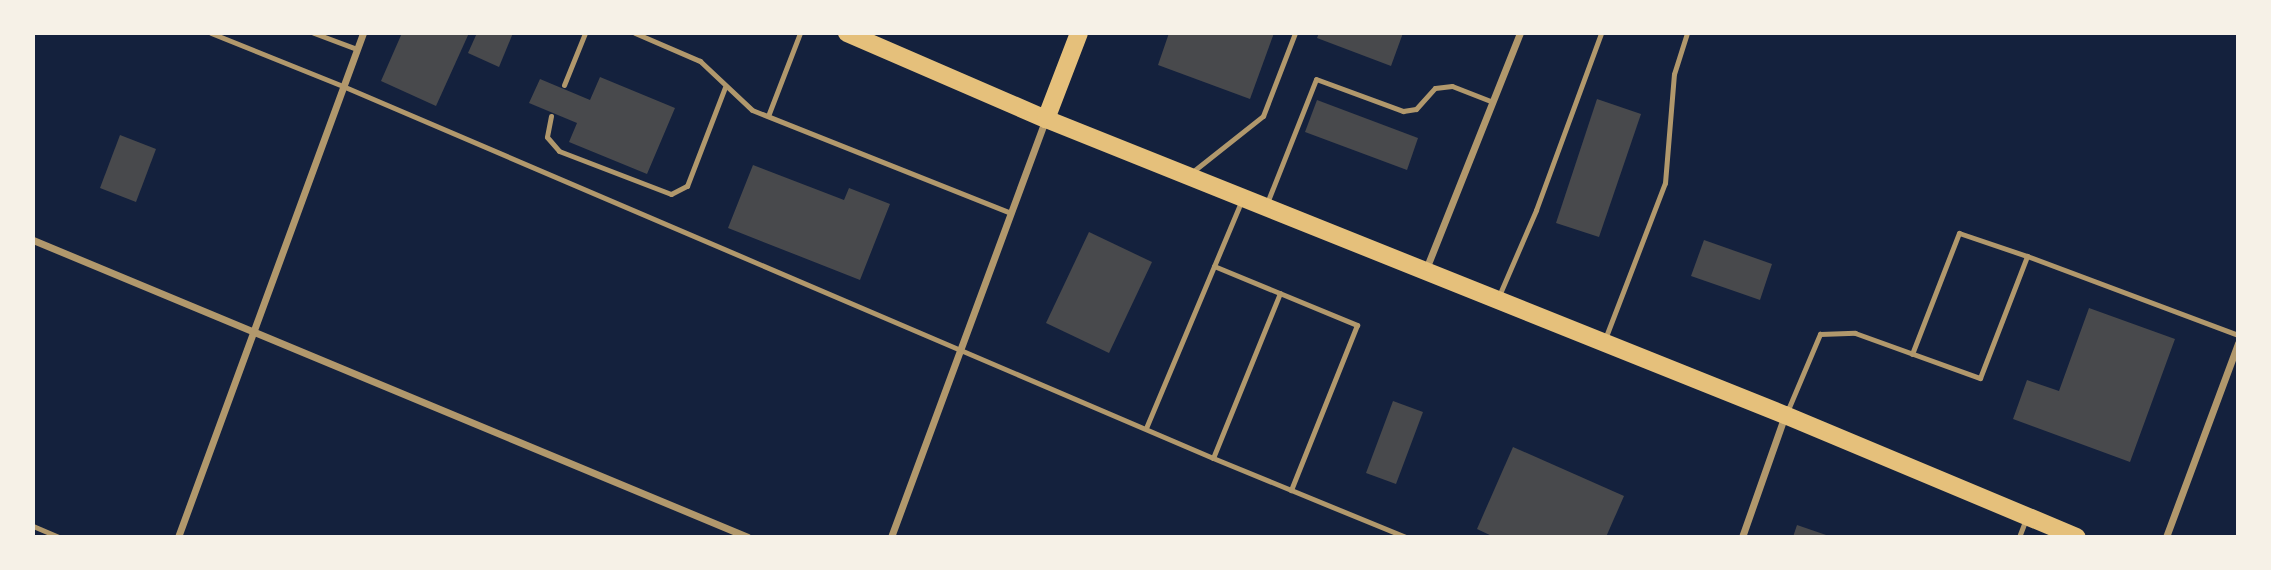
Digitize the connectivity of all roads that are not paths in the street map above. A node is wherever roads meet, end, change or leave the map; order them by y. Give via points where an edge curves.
1 (211, 33) edge
2 (314, 33) edge
3 (363, 33) edge
4 (585, 33) edge
5 (635, 33) edge
6 (800, 33) edge
7 (847, 33) edge
8 (1079, 33) edge
9 (1295, 33) edge
10 (1520, 33) edge
11 (1601, 33) edge
12 (1687, 33) edge
13 (358, 50) junction
14 (564, 85) dead end
15 (345, 87) junction
16 (725, 87) junction
17 (1493, 102) junction
18 (551, 116) dead end
19 (768, 116) junction
20 (1045, 119) junction
21 (1189, 176) junction
22 (1244, 197) junction
23 (1266, 206) junction
24 (1011, 213) junction
25 (33, 240) edge
26 (2027, 256) junction
27 (1214, 266) junction
28 (1426, 270) junction
29 (1280, 293) junction
30 (1497, 299) junction
31 (254, 331) junction
32 (2238, 335) edge
33 (1604, 342) junction
34 (2238, 343) edge
35 (962, 349) junction
36 (1912, 354) junction
37 (1785, 415) junction
38 (1146, 428) junction
39 (1213, 458) junction
40 (1291, 490) junction
41 (2027, 516) junction
42 (33, 526) edge
43 (60, 537) edge
44 (178, 537) edge
45 (748, 537) edge
46 (891, 537) edge
47 (1406, 537) edge
48 (1742, 537) edge
49 (2020, 537) edge
50 (2076, 537) edge
51 (2166, 537) edge

1 - 15 lane
2 - 13 lane
3 - 13 street
4 - 14 lane
5 - 16 lane via 700,61
6 - 19 lane
7 - 20 main road
8 - 20 main road
9 - 21 lane via 1263,116
10 - 17 street
11 - 30 lane via 1536,210
12 - 33 lane via 1674,74 1665,183
13 - 15 street
15 - 31 street
15 - 35 lane
16 - 18 lane via 687,186 671,194 559,151 547,137
16 - 19 lane via 752,110
17 - 23 lane via 1452,86 1435,88 1416,109 1403,111 1315,79
17 - 28 street
19 - 24 lane
20 - 21 main road
20 - 24 street
21 - 22 main road
22 - 23 main road
22 - 27 lane
23 - 28 main road
24 - 35 street
25 - 31 street
26 - 32 lane
26 - 36 lane via 1959,233
26 - 36 lane via 1980,378
27 - 29 lane
27 - 38 lane
28 - 30 main road
29 - 39 lane
29 - 40 lane via 1357,325
30 - 33 main road
31 - 44 street
31 - 45 street
33 - 37 main road
34 - 51 street
35 - 38 lane
35 - 46 street
36 - 37 lane via 1855,333 1820,334
37 - 41 main road
37 - 48 street
38 - 39 lane
39 - 40 lane
40 - 47 lane
41 - 49 lane
41 - 50 main road
42 - 43 lane

